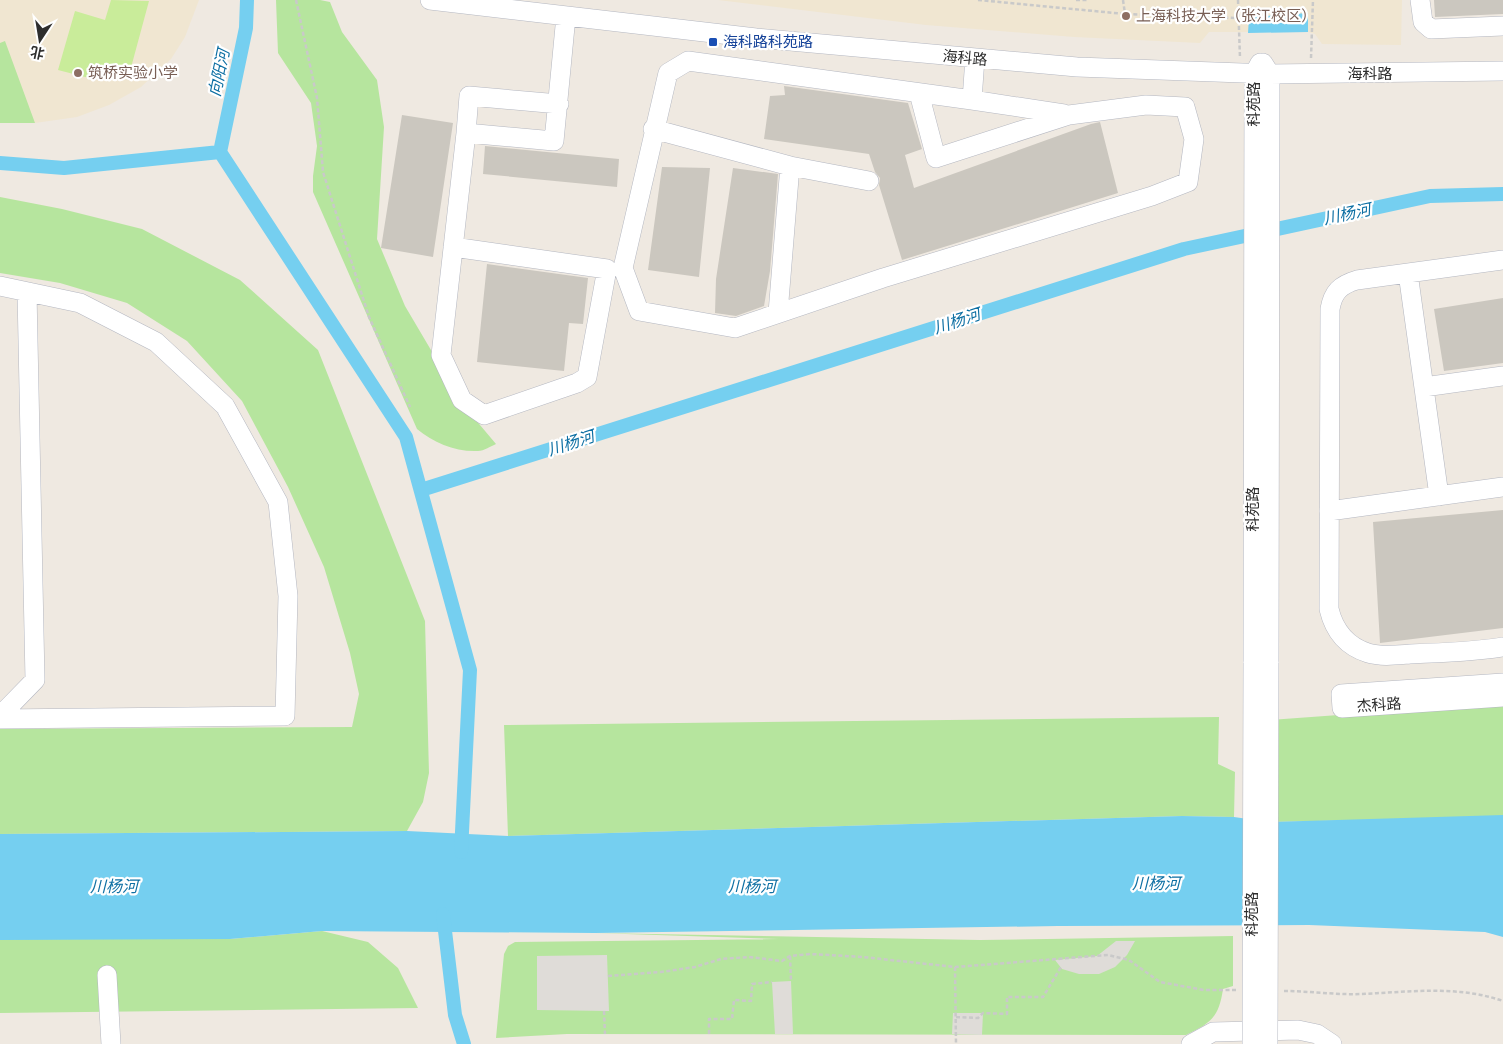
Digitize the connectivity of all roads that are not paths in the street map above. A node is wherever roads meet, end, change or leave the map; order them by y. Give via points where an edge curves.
1 (430, 0) edge
2 (527, 0) edge
3 (1420, 0) edge
4 (566, 16) junction
5 (1503, 26) edge
6 (975, 58) junction
7 (1503, 59) edge
8 (1256, 67) junction
9 (1503, 71) edge
10 (919, 93) junction
11 (972, 100) junction
12 (559, 104) junction
13 (1069, 115) junction
14 (653, 130) junction
15 (466, 132) junction
16 (790, 166) junction
17 (869, 181) dead end
18 (453, 247) junction
19 (1503, 260) edge
20 (1408, 273) junction
21 (0, 286) edge
22 (27, 292) junction
23 (778, 313) junction
24 (1503, 376) edge
25 (1424, 387) junction
26 (1503, 487) edge
27 (1440, 496) junction
28 (1329, 511) junction
29 (1503, 647) edge
30 (1261, 663) junction
31 (1503, 683) edge
32 (1503, 697) edge
33 (0, 718) edge
34 (107, 975) dead end
35 (112, 1044) edge
36 (1191, 1044) edge
37 (1252, 1044) edge
38 (1268, 1044) edge
39 (1332, 1044) edge

1 - 4 street, 海科路
2 - 8 street, 海科路 via 931,42
3 - 5 street via 1422,22 1432,29
4 - 6 street, 海科路
4 - 12 street
6 - 8 street, 海科路 via 1076,67
6 - 11 street
7 - 8 street, 海科路 via 1311,62
8 - 9 street, 海科路
8 - 30 street, 科苑路 via 1262,209
10 - 11 street
10 - 13 street via 936,158
10 - 14 street via 688,61 668,73
11 - 13 street
12 - 15 street via 554,141
12 - 15 street via 469,96
13 - 23 street via 1146,105 1185,107 1194,139 1188,182
14 - 16 street
14 - 23 street via 623,268 639,311 735,328
15 - 18 street
16 - 17 street
16 - 23 street
18 - 18 street via 441,356 462,400 484,415 587,377 608,269
19 - 20 street
20 - 25 street
20 - 28 street via 1357,280 1345,284 1332,298
21 - 22 street
22 - 33 street via 35,680
22 - 33 street via 80,303 156,342 225,406 278,502 288,596 285,716
24 - 25 street
25 - 27 street
26 - 27 street
27 - 28 street
28 - 29 street via 1328,609 1337,632 1347,642 1369,654 1381,655 1454,653
30 - 37 street, 科苑路, bridge
30 - 38 street, 科苑路, bridge
31 - 32 street, 杰科路 via 1340,694 1342,708
34 - 35 street
36 - 39 street via 1213,1032 1298,1030 1317,1034

